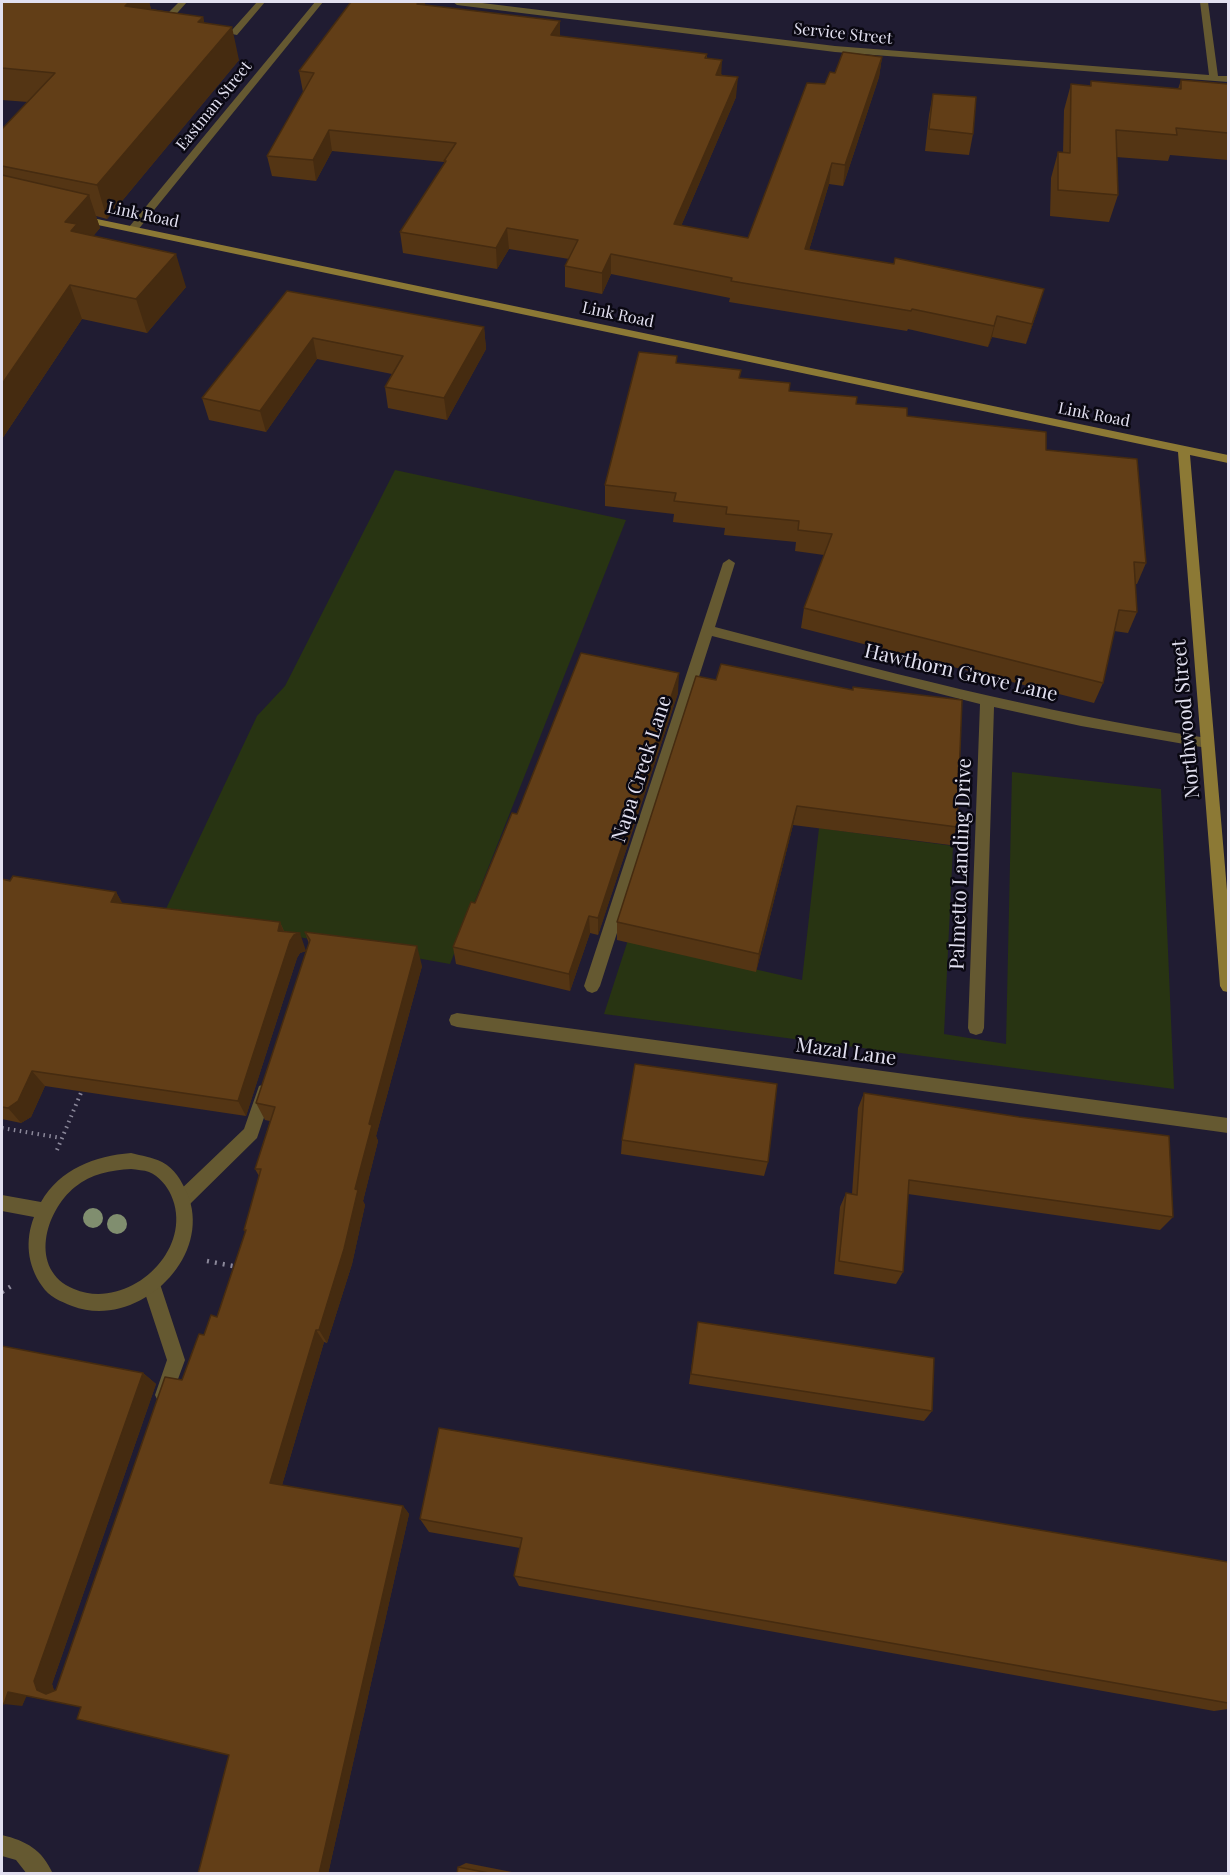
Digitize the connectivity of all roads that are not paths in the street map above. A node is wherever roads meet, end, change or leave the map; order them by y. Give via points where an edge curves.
1 (183, 2) edge
2 (261, 2) edge
3 (319, 2) edge
4 (457, 2) edge
5 (1204, 2) edge
6 (175, 25) edge
7 (211, 30) edge
8 (1214, 77) junction
9 (1228, 78) edge
10 (67, 216) edge
11 (133, 230) junction
12 (1184, 450) junction
13 (1228, 459) edge
14 (729, 563) dead end
15 (708, 630) junction
16 (987, 702) junction
17 (1208, 742) junction
18 (592, 986) dead end
19 (1228, 986) edge
20 (457, 1020) dead end
21 (976, 1028) dead end
22 (269, 1078) edge
23 (1228, 1126) edge
24 (184, 1198) junction
25 (2, 1203) edge
26 (45, 1211) junction
27 (151, 1284) junction
28 (156, 1416) edge
29 (2, 1846) edge
30 (42, 1874) edge

1 - 6 street via 163,23
2 - 7 street via 234,33
3 - 11 street, Eastman Street
4 - 8 street, Service Street via 835,49
5 - 8 street
8 - 9 street, Service Street
10 - 11 street, Link Road
11 - 12 street, Link Road
12 - 13 street, Link Road
12 - 17 street, Northwood Street
14 - 15 street, Napa Creek Lane
15 - 16 street, Hawthorn Grove Lane
15 - 18 street, Napa Creek Lane
16 - 17 street, Hawthorn Grove Lane
16 - 21 street, Palmetto Landing Drive
17 - 19 street, Northwood Street
20 - 23 street, Mazal Lane
22 - 24 street via 251,1133
24 - 26 street via 172,1179 154,1166 130,1161 106,1163 81,1173 60,1190
24 - 27 street via 187,1221 182,1244 170,1266
25 - 26 street
26 - 27 street via 36,1235 36,1257 44,1277 59,1292 80,1302 103,1303 128,1298
27 - 28 street via 176,1360
29 - 30 street via 22,1851

